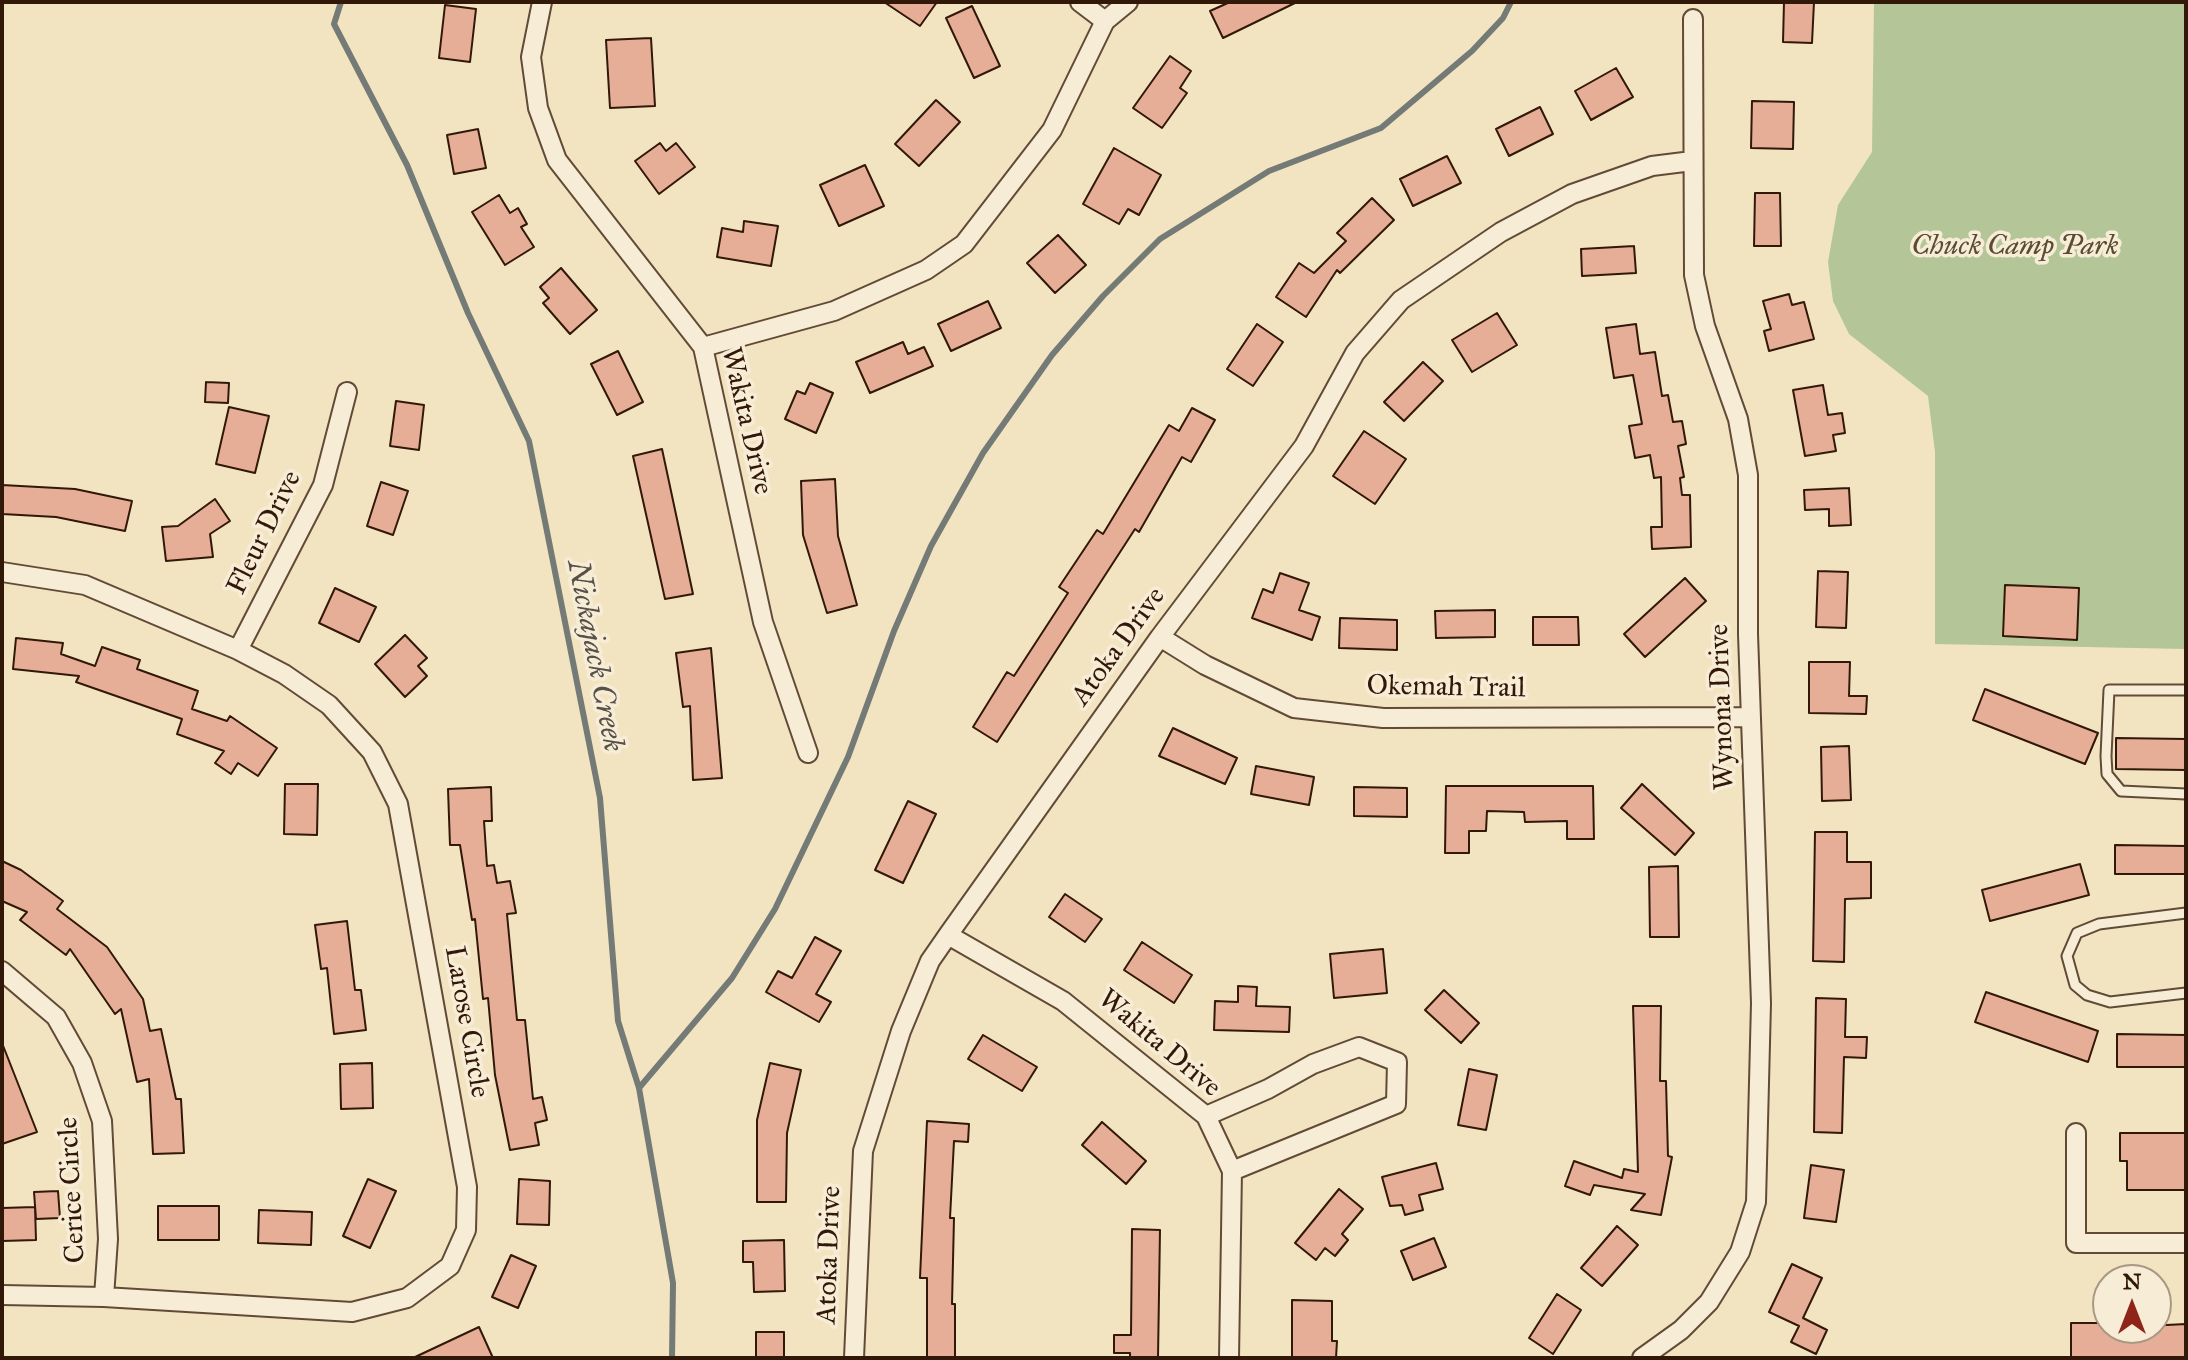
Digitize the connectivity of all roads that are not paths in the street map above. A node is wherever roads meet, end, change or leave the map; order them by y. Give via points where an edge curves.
1 (542, 2) edge
2 (1080, 2) edge
3 (1128, 2) edge
4 (1693, 19) dead end
5 (1105, 21) junction
6 (1692, 161) junction
7 (703, 347) junction
8 (347, 392) dead end
9 (2, 572) edge
10 (1160, 637) junction
11 (238, 650) junction
12 (2186, 690) edge
13 (1750, 717) junction
14 (808, 753) dead end
15 (2186, 794) edge
16 (2186, 913) edge
17 (948, 935) junction
18 (2, 971) edge
19 (2186, 993) edge
20 (1206, 1116) junction
21 (2076, 1133) dead end
22 (1232, 1171) junction
23 (2186, 1243) edge
24 (2, 1295) edge
25 (104, 1297) junction
26 (854, 1358) edge
27 (1229, 1358) edge
28 (1642, 1358) edge

1 - 7 street, Wakita Drive via 531,57 538,108 557,160
2 - 5 street
3 - 5 street
4 - 6 street, Wynona Drive
5 - 7 street via 1052,130 964,244 926,270 834,311
6 - 10 street, Atoka Drive via 1652,166 1572,194 1501,232 1401,300 1355,353 1304,446
6 - 13 street, Wynona Drive via 1694,275 1705,326 1738,419 1748,475
7 - 14 street, Wakita Drive via 763,622
8 - 11 street, Fleur Drive via 323,485
9 - 11 street, Larose Circle via 85,585
10 - 13 street, Okemah Trail via 1294,708 1383,718
10 - 17 street, Atoka Drive
11 - 25 street, Larose Circle via 329,705 372,752 398,804 467,1187 466,1230 450,1266 407,1298 352,1312
12 - 15 lane via 2109,690 2106,756 2107,774 2121,791
13 - 28 street, Wynona Drive via 1761,1003 1756,1202 1740,1252 1709,1302
16 - 19 lane via 2099,924 2077,933 2067,956 2075,985 2087,995 2110,1002
17 - 20 street, Wakita Drive via 1063,1001
17 - 26 street, Atoka Drive via 930,961 901,1031 863,1151
18 - 25 street, Cerice Circle via 56,1017 82,1063 102,1121 108,1239
20 - 22 street, Wakita Drive
20 - 22 street via 1359,1047 1397,1062 1396,1104
21 - 23 street via 2076,1243
22 - 27 street, Wakita Drive
24 - 25 street, Larose Circle

